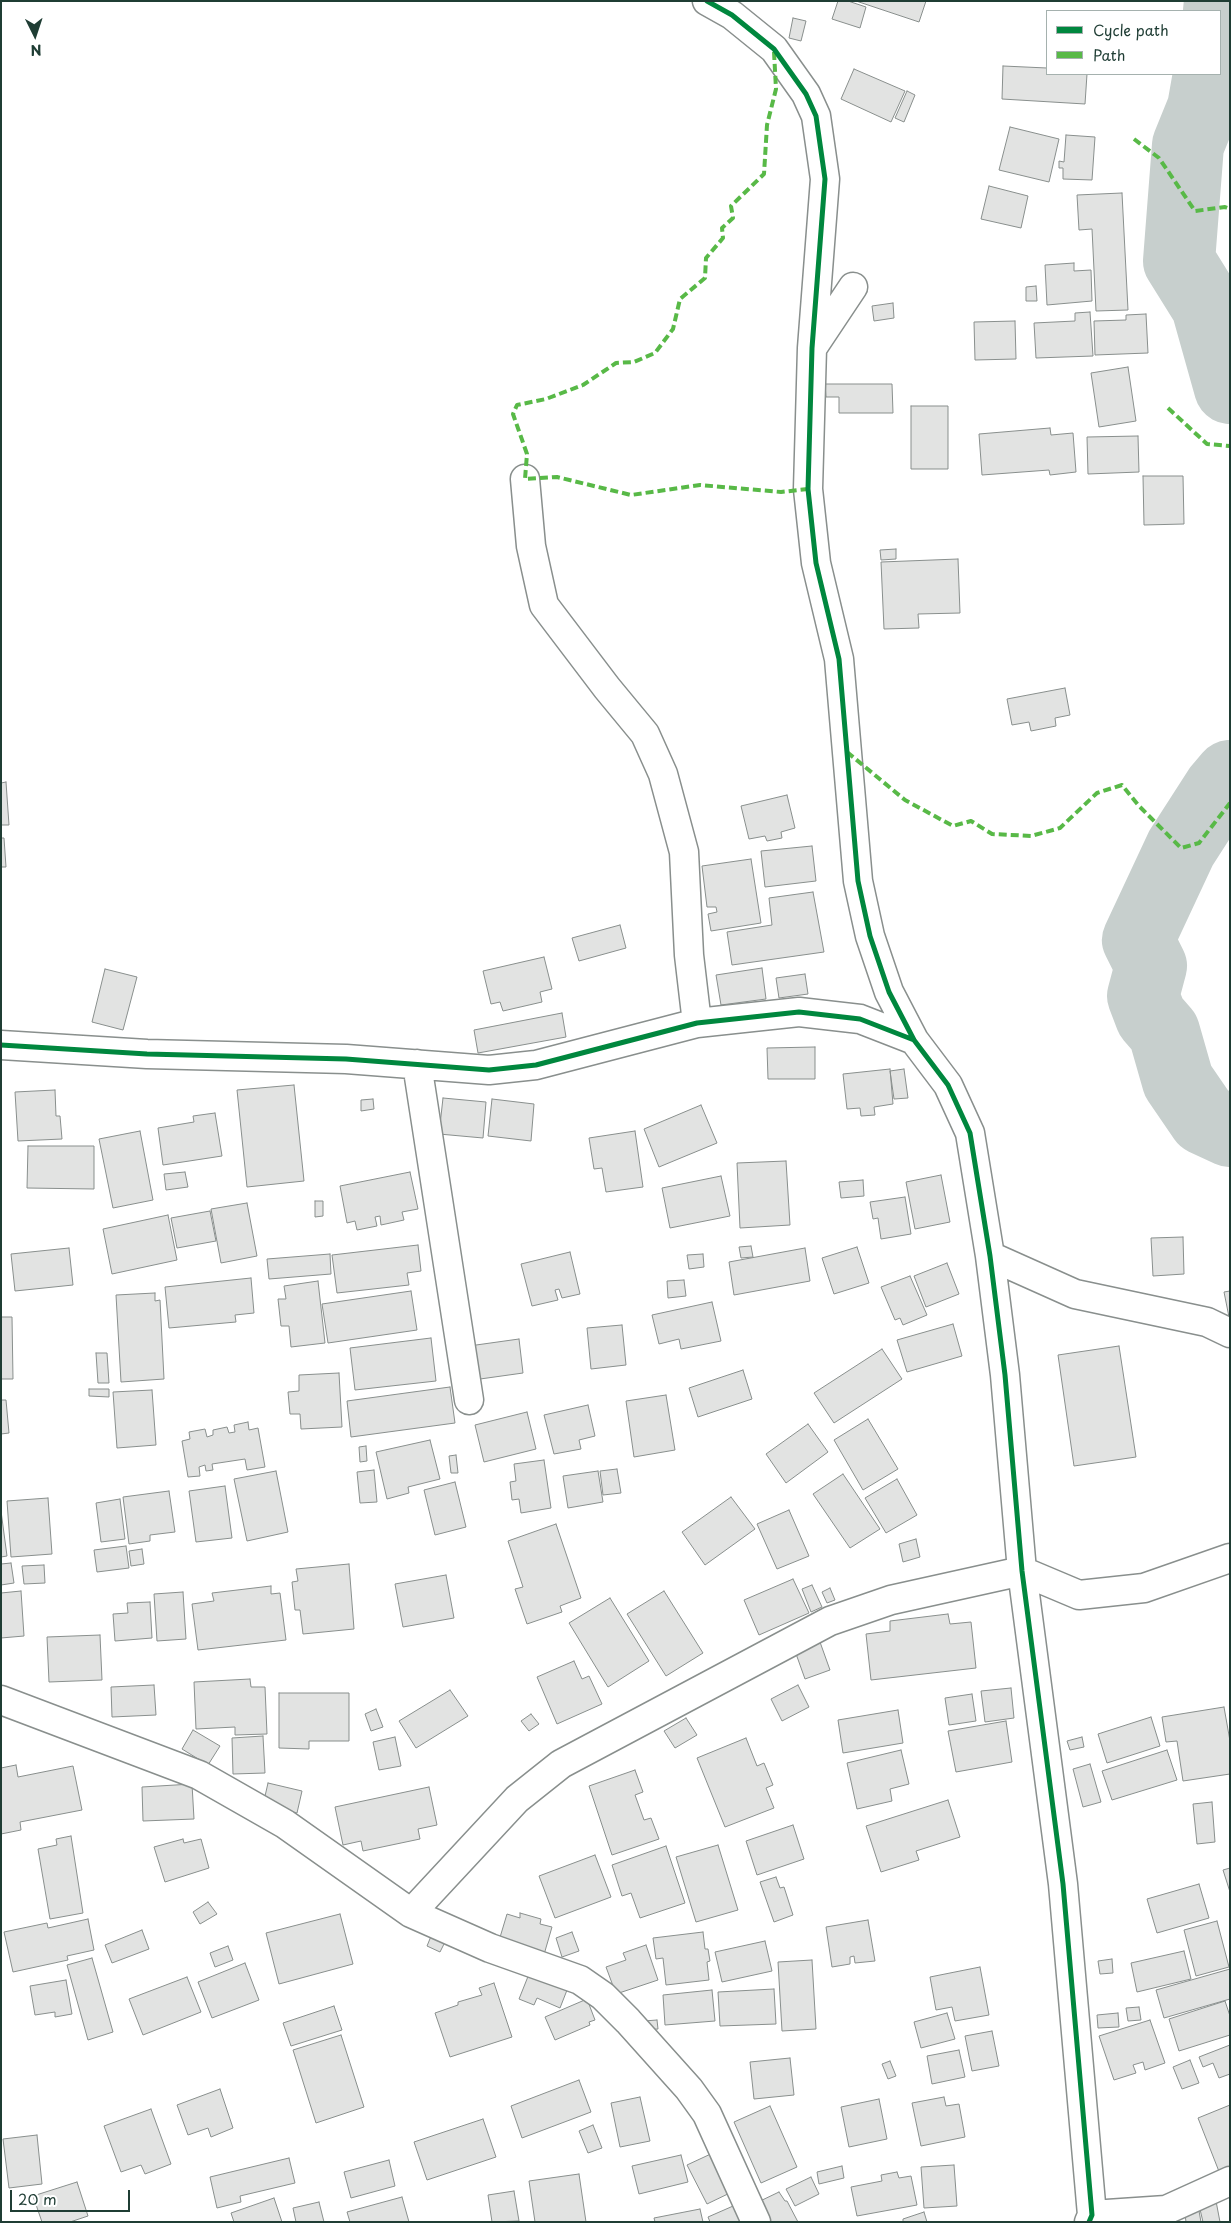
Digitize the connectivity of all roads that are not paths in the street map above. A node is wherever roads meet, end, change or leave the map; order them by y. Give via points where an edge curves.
1 (707, 1) edge
2 (853, 287) dead end
3 (812, 348) junction
4 (525, 479) dead end
5 (697, 1023) junction
6 (914, 1040) junction
7 (1, 1045) edge
8 (417, 1064) junction
9 (990, 1256) junction
10 (1230, 1333) edge
11 (469, 1400) dead end
12 (1230, 1558) edge
13 (1022, 1571) junction
14 (1, 1700) edge
15 (411, 1913) junction
16 (1230, 2181) edge
17 (1090, 2218) edge
18 (756, 2222) edge

1 - 3 street via 732,15 774,49 806,94 816,116 825,178
2 - 3 street
3 - 6 street via 808,489 816,563 839,659 858,881 870,936 889,992
4 - 5 street via 531,546 544,605 645,734 663,774 684,852 689,955
5 - 6 street via 799,1012 860,1019
5 - 8 street via 536,1066 489,1070
6 - 9 street via 948,1085 970,1133
7 - 8 street
8 - 11 street
9 - 10 street via 1075,1294 1207,1322
9 - 13 street via 1005,1376
12 - 13 street via 1144,1588 1079,1595
13 - 15 street via 891,1600 830,1621 561,1764 517,1799
13 - 17 street via 1063,1884
14 - 15 street via 199,1775 285,1824
15 - 18 street via 490,1948 580,1980 603,1996 689,2088 707,2114
16 - 17 street via 1166,2210

